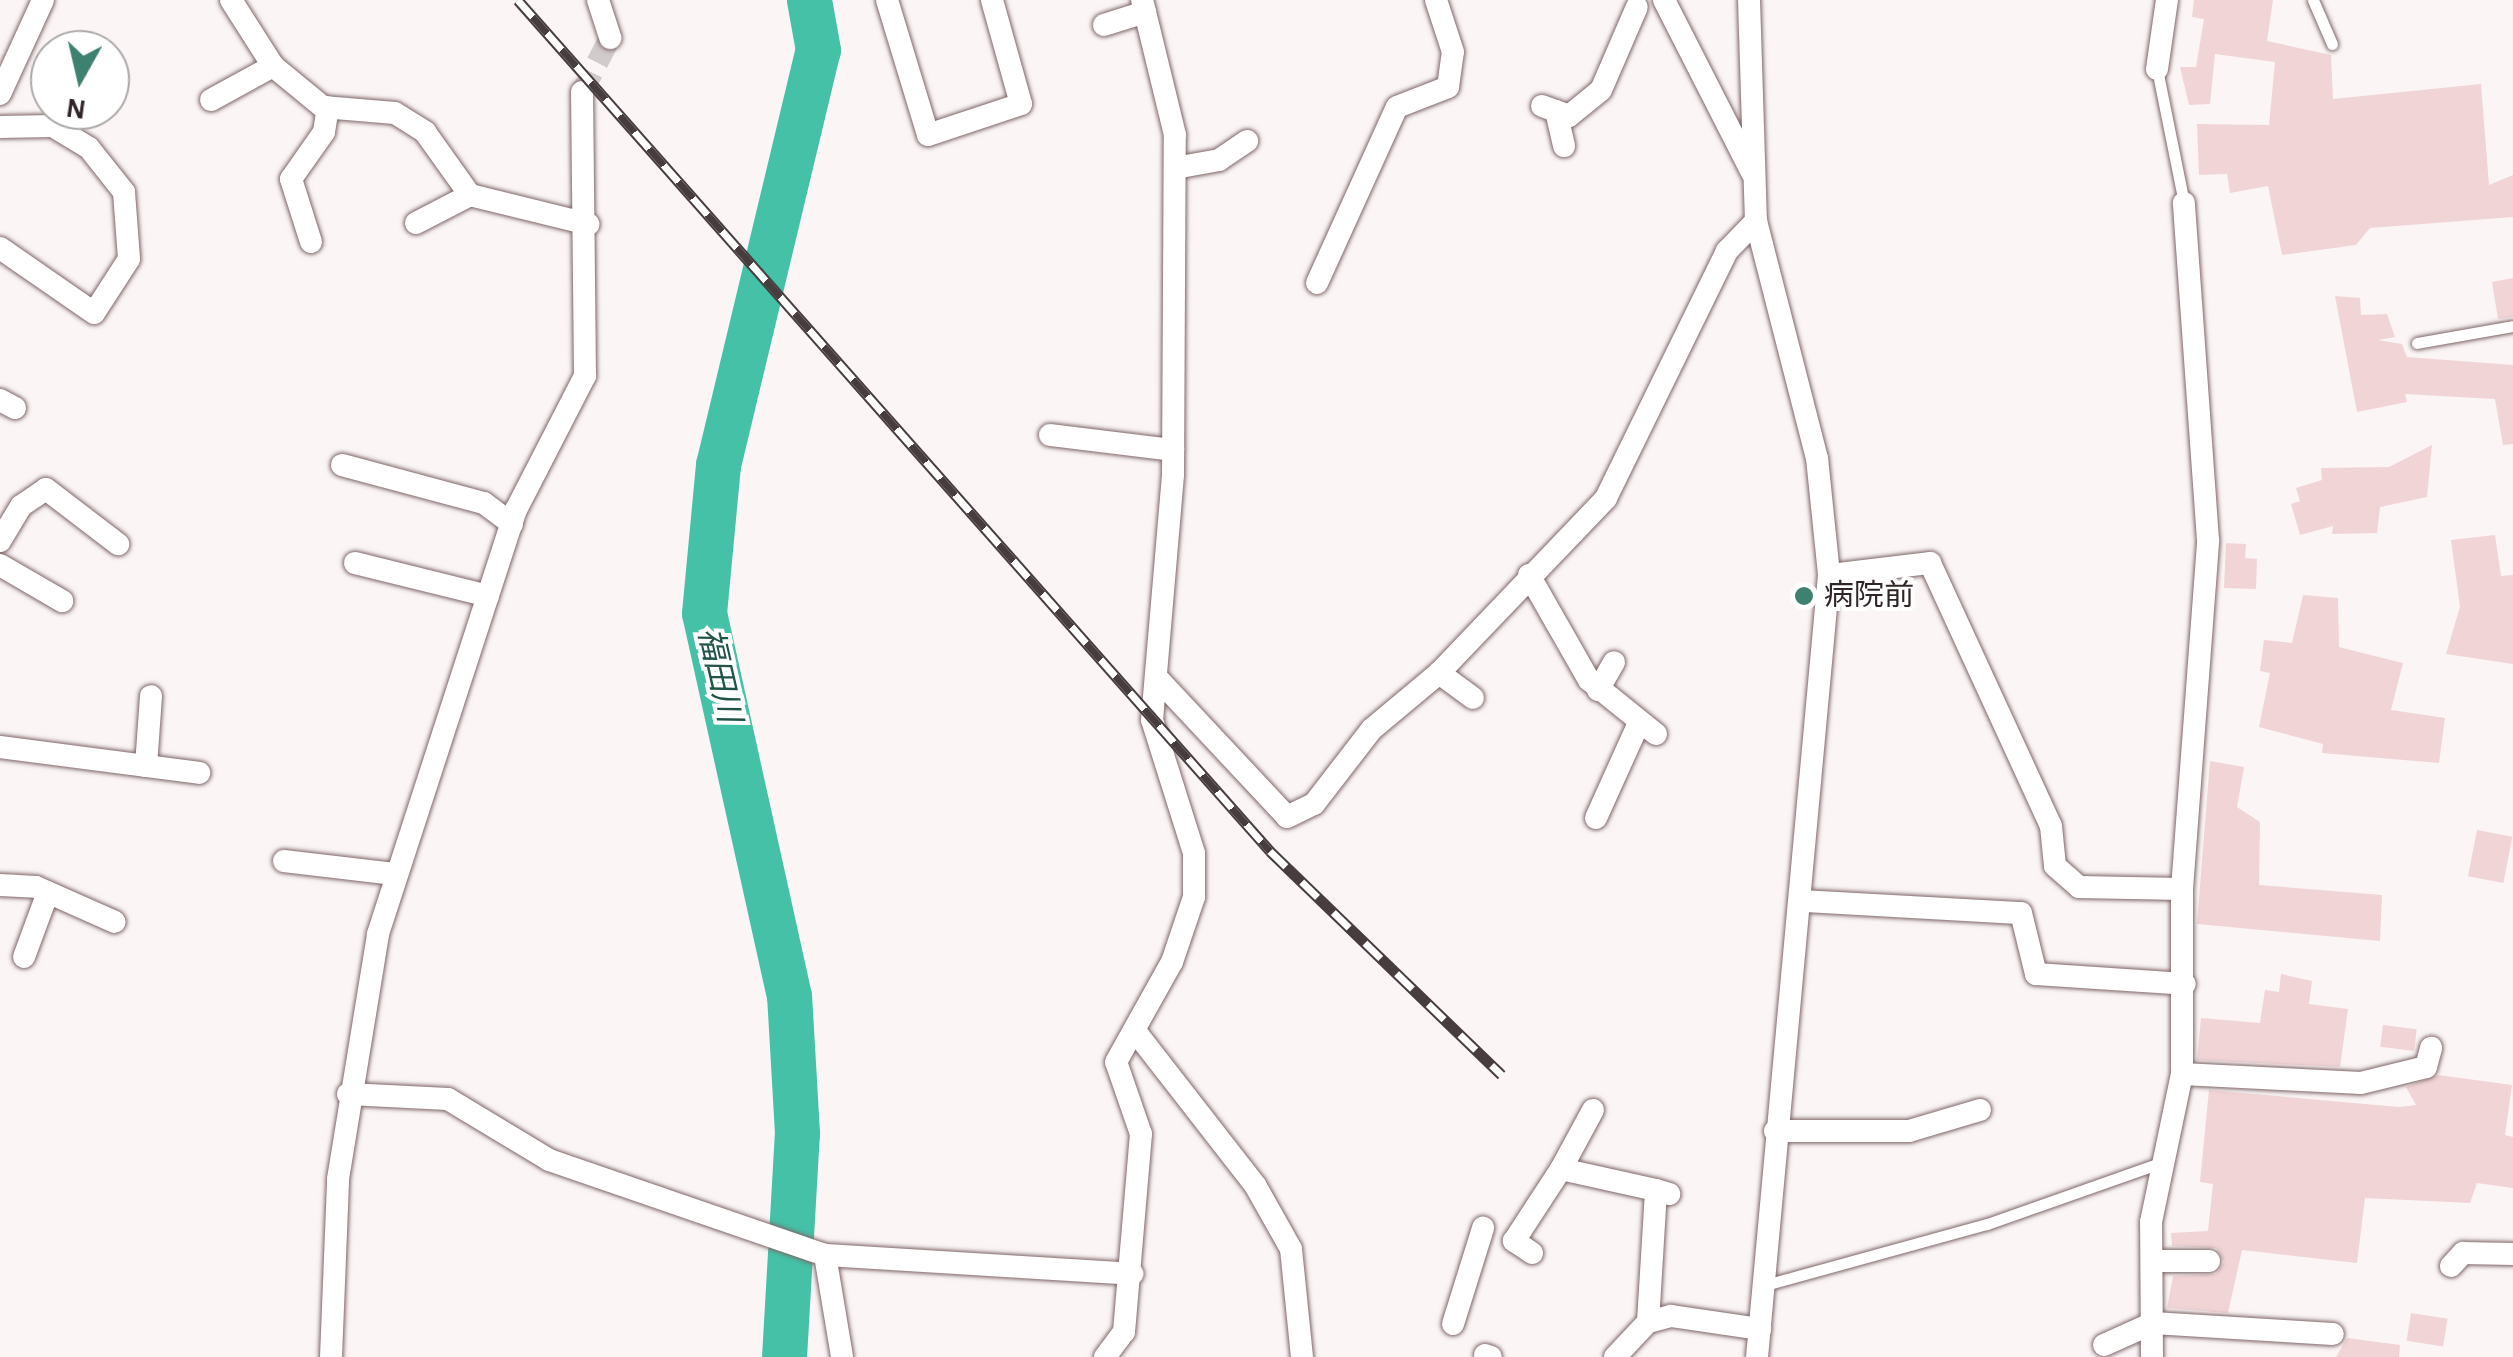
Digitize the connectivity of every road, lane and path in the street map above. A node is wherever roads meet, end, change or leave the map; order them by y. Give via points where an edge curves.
1 (43, 0) edge
2 (231, 0) edge
3 (598, 0) edge
4 (887, 0) edge
5 (992, 0) edge
6 (1436, 0) edge
7 (1664, 0) edge
8 (1749, 0) edge
9 (2167, 0) edge
10 (2313, 0) edge
11 (1631, 3) edge
12 (1143, 6) edge
13 (1104, 25) dead end
14 (1672, 26) junction
15 (610, 38) tunnel mouth
16 (2332, 44) dead end
17 (273, 66) junction
18 (2157, 69) joint
19 (582, 92) tunnel mouth
20 (0, 94) edge
21 (211, 100) dead end
22 (328, 107) junction
23 (0, 127) edge
24 (1247, 140) dead end
25 (1564, 146) dead end
26 (1175, 168) junction
27 (1754, 176) junction
28 (470, 195) junction
29 (2184, 203) joint
30 (1756, 221) junction
31 (416, 223) dead end
32 (588, 224) junction
33 (311, 242) dead end
34 (0, 248) edge
35 (1317, 282) dead end
36 (2513, 326) edge
37 (2417, 342) dead end
38 (1050, 435) dead end
39 (1174, 450) junction
40 (342, 465) dead end
41 (512, 524) junction
42 (0, 541) edge
43 (118, 544) dead end
44 (355, 563) dead end
45 (0, 565) edge
46 (1530, 575) junction
47 (1829, 575) junction
48 (488, 596) junction
49 (62, 601) dead end
50 (1614, 662) dead end
51 (1439, 673) junction
52 (1159, 680) junction
53 (1598, 690) junction
54 (152, 696) dead end
55 (1473, 698) dead end
56 (0, 747) edge
57 (146, 766) junction
58 (200, 773) dead end
59 (1596, 818) dead end
60 (284, 860) dead end
61 (394, 874) junction
62 (0, 884) edge
63 (2182, 888) junction
64 (48, 892) junction
65 (1803, 901) junction
66 (115, 922) dead end
67 (24, 957) dead end
68 (2185, 984) junction
69 (1135, 1031) junction
70 (2431, 1048) dead end
71 (2182, 1074) junction
72 (348, 1094) junction
73 (1593, 1110) dead end
74 (1980, 1110) dead end
75 (1775, 1131) junction
76 (2164, 1162) junction
77 (1561, 1168) junction
78 (2513, 1254) edge
79 (824, 1255) junction
80 (2152, 1261) junction
81 (2209, 1261) dead end
82 (2451, 1266) dead end
83 (1132, 1274) junction
84 (1765, 1284) junction
85 (1648, 1322) junction
86 (2152, 1322) junction
87 (1452, 1324) dead end
88 (1760, 1329) junction
89 (1124, 1332) junction
90 (2333, 1334) dead end
91 (2104, 1345) dead end
92 (331, 1357) edge
93 (842, 1357) edge
94 (1105, 1357) edge
95 (1125, 1357) edge
96 (1302, 1357) edge
97 (1614, 1357) edge
98 (1757, 1357) edge
99 (2152, 1357) edge

1 - 20 street
2 - 17 street
3 - 15 street
4 - 5 street via 928,135 1020,104
6 - 35 street via 1453,52 1448,87 1397,107
7 - 14 street
8 - 27 street
9 - 18 street
10 - 16 lane
11 - 14 street
11 - 25 street via 1601,90 1570,116 1549,108
12 - 13 street
12 - 26 street
14 - 27 street
17 - 21 street
17 - 22 street
18 - 29 lane
19 - 32 street
22 - 28 street via 395,112 425,132
22 - 33 street via 324,132 291,178
23 - 34 street via 53,126 89,148 124,192 129,258 94,313
24 - 26 street via 1220,160
26 - 39 street
27 - 30 street
28 - 31 street
28 - 32 street
29 - 63 street via 2208,540
30 - 46 street via 1727,251 1622,474
30 - 47 street via 1816,458
32 - 41 street via 585,376
36 - 37 lane
38 - 39 street
39 - 52 street
40 - 41 street via 484,502
41 - 48 street
42 - 43 street via 21,506 46,489
44 - 48 street
45 - 49 street
46 - 51 street
46 - 53 street
47 - 63 street via 1930,562 2052,826 2056,866 2079,887
47 - 65 street
48 - 61 street
50 - 53 street
51 - 52 street via 1372,729 1314,804 1287,817
51 - 55 street
52 - 69 street via 1152,720 1194,853 1194,897
53 - 59 street via 1647,730
54 - 57 street
56 - 57 street
57 - 58 street
60 - 61 street
61 - 72 street
62 - 64 street
63 - 68 street
64 - 66 street
64 - 67 street
65 - 68 street via 2021,913 2036,974
65 - 75 street
68 - 71 street
69 - 83 street via 1116,1062 1140,1134
69 - 96 street via 1255,1185 1291,1249
70 - 71 street via 2426,1068 2361,1083
71 - 76 street
72 - 79 street via 448,1098 550,1160
72 - 92 street
73 - 77 street
74 - 75 street via 1908,1131
75 - 84 street
76 - 80 street
76 - 84 lane via 1988,1224
77 - 85 street via 1662,1192
77 - 87 street via 1523,1247 1479,1226
78 - 82 street via 2463,1253
79 - 83 street
79 - 93 street
80 - 81 street
80 - 86 street
83 - 89 street
84 - 88 street
85 - 88 street via 1671,1316
85 - 97 street
86 - 90 street
86 - 91 street
86 - 99 street
88 - 98 street
89 - 94 street
89 - 95 lane

